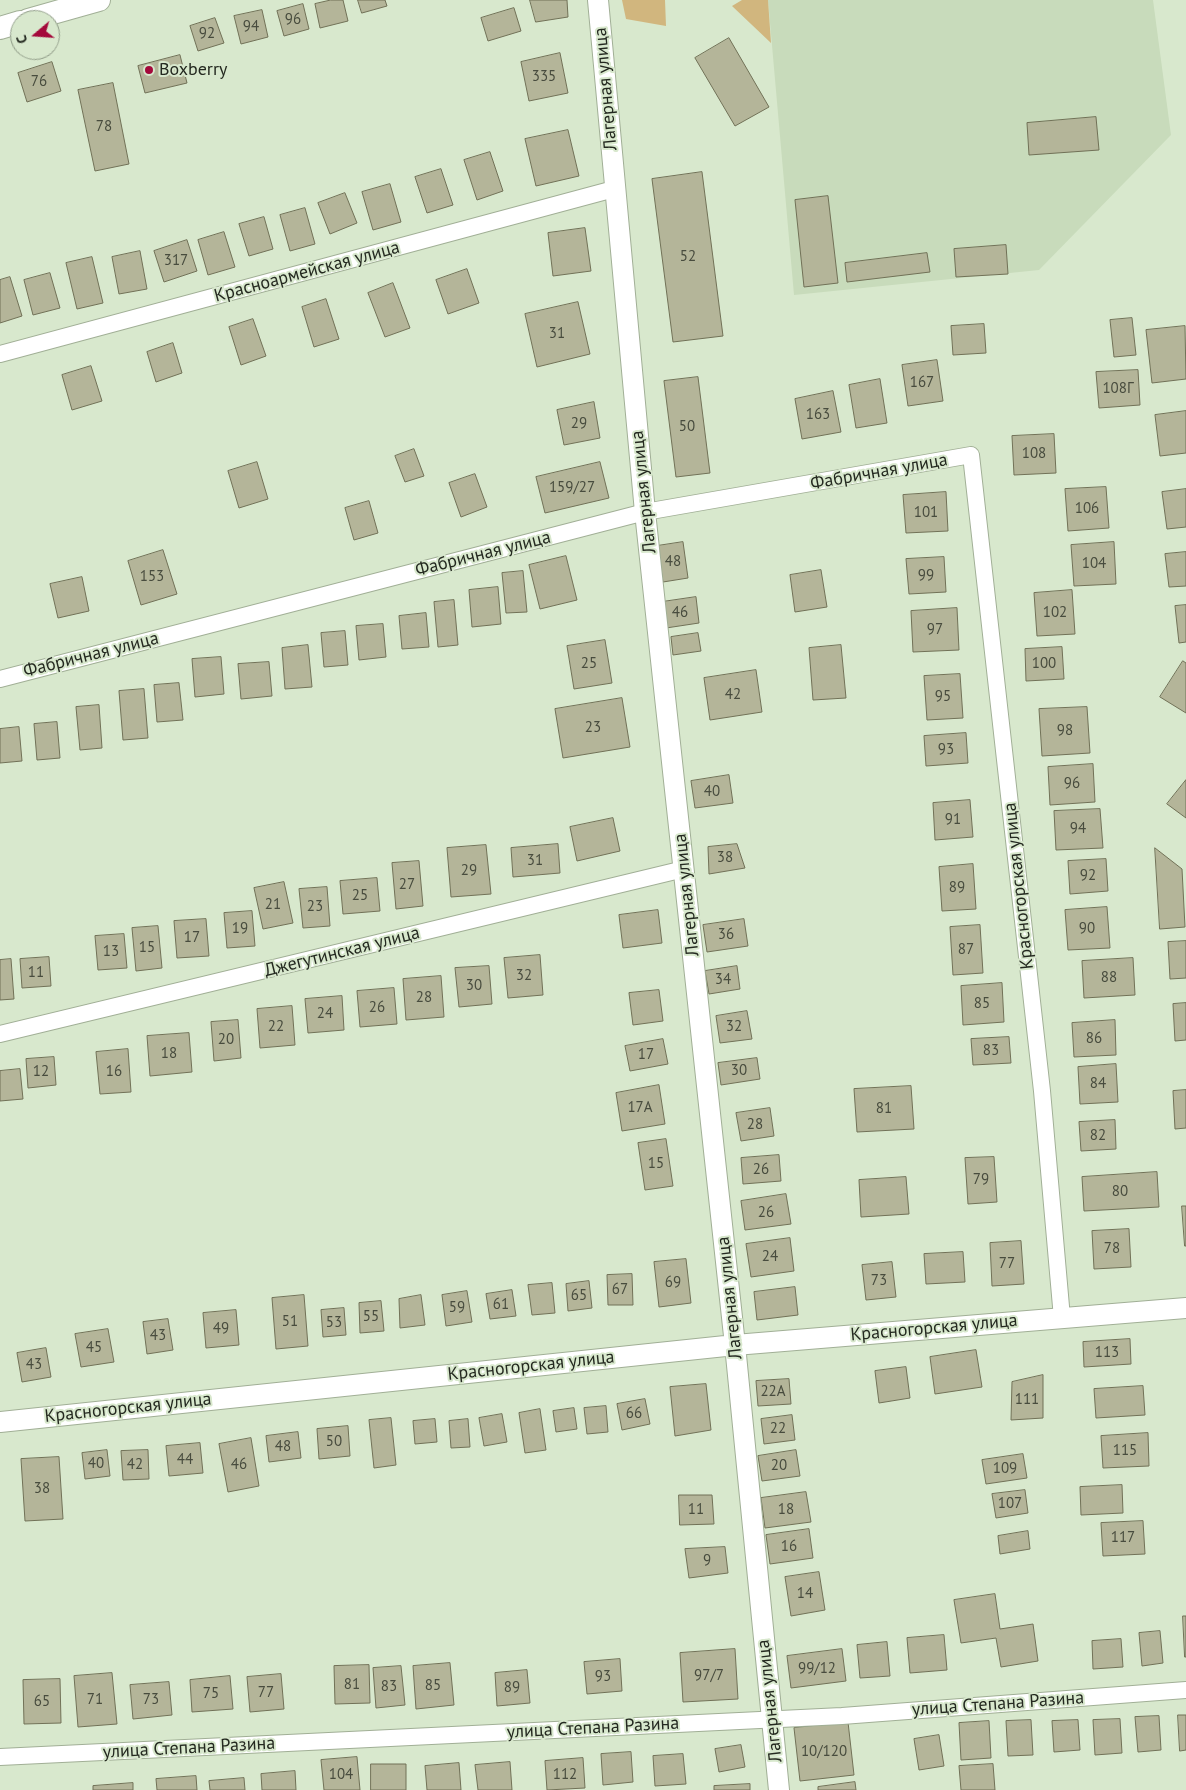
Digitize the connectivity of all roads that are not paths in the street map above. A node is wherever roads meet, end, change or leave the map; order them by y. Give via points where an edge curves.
1 (100, 0) edge
2 (598, 0) edge
3 (60, 11) edge
4 (614, 189) junction
5 (0, 354) edge
6 (971, 455) joint
7 (646, 512) junction
8 (0, 679) edge
9 (684, 869) junction
10 (0, 1034) edge
11 (1186, 1308) edge
12 (1062, 1318) junction
13 (735, 1345) junction
14 (0, 1422) edge
15 (1186, 1690) edge
16 (771, 1720) junction
17 (0, 1757) edge
18 (779, 1790) edge

1 - 3 main road
2 - 4 street, Лагерная улица
4 - 5 street, Красноармейская улица
4 - 7 street, Лагерная улица
6 - 7 street, Фабричная улица
6 - 12 street, Красногорская улица via 1041,1081
7 - 8 street, Фабричная улица
7 - 9 street, Лагерная улица
9 - 10 street, Джегутинская улица
9 - 13 street, Лагерная улица
11 - 12 street, Красногорская улица
12 - 13 street, Красногорская улица
13 - 14 street, Красногорская улица
13 - 16 street, Лагерная улица
15 - 16 street, улица Степана Разина
16 - 17 street, улица Степана Разина
16 - 18 street, Лагерная улица

